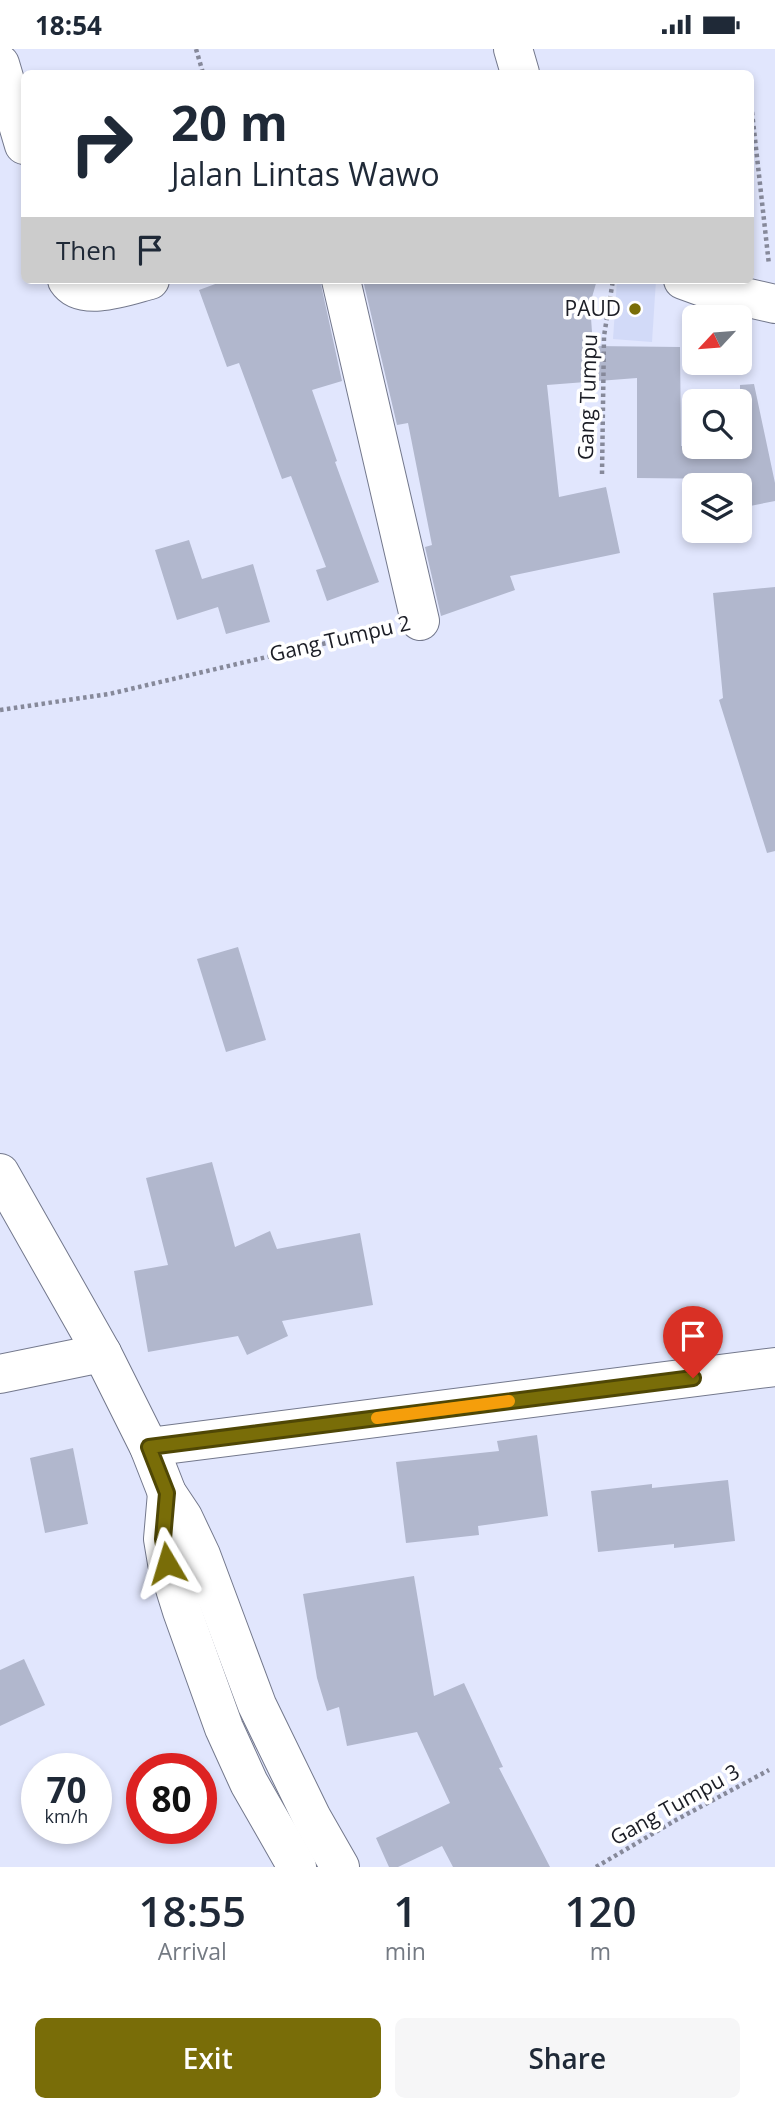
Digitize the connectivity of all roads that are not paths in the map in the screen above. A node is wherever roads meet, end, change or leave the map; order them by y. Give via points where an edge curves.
1 (513, 49) edge
2 (0, 64) edge
3 (519, 70) edge
4 (21, 135) edge
5 (70, 284) edge
6 (135, 284) edge
7 (342, 284) edge
8 (694, 284) edge
9 (774, 304) edge
10 (420, 621) road end
11 (0, 1173) edge
12 (102, 1353) junction
13 (775, 1367) edge
14 (0, 1374) edge
15 (149, 1447) junction
16 (167, 1493) junction
17 (297, 1867) edge
18 (340, 1867) edge

1 - 3 main road
2 - 4 main road
5 - 6 main road via 76,291 86,292
7 - 10 main road, Gang Tumpu 2
8 - 9 main road
11 - 12 main road
12 - 14 main road
12 - 15 main road
13 - 15 main road
15 - 16 main road
16 - 17 main road via 163,1539 182,1611 234,1750
16 - 18 main road via 201,1555 257,1705

